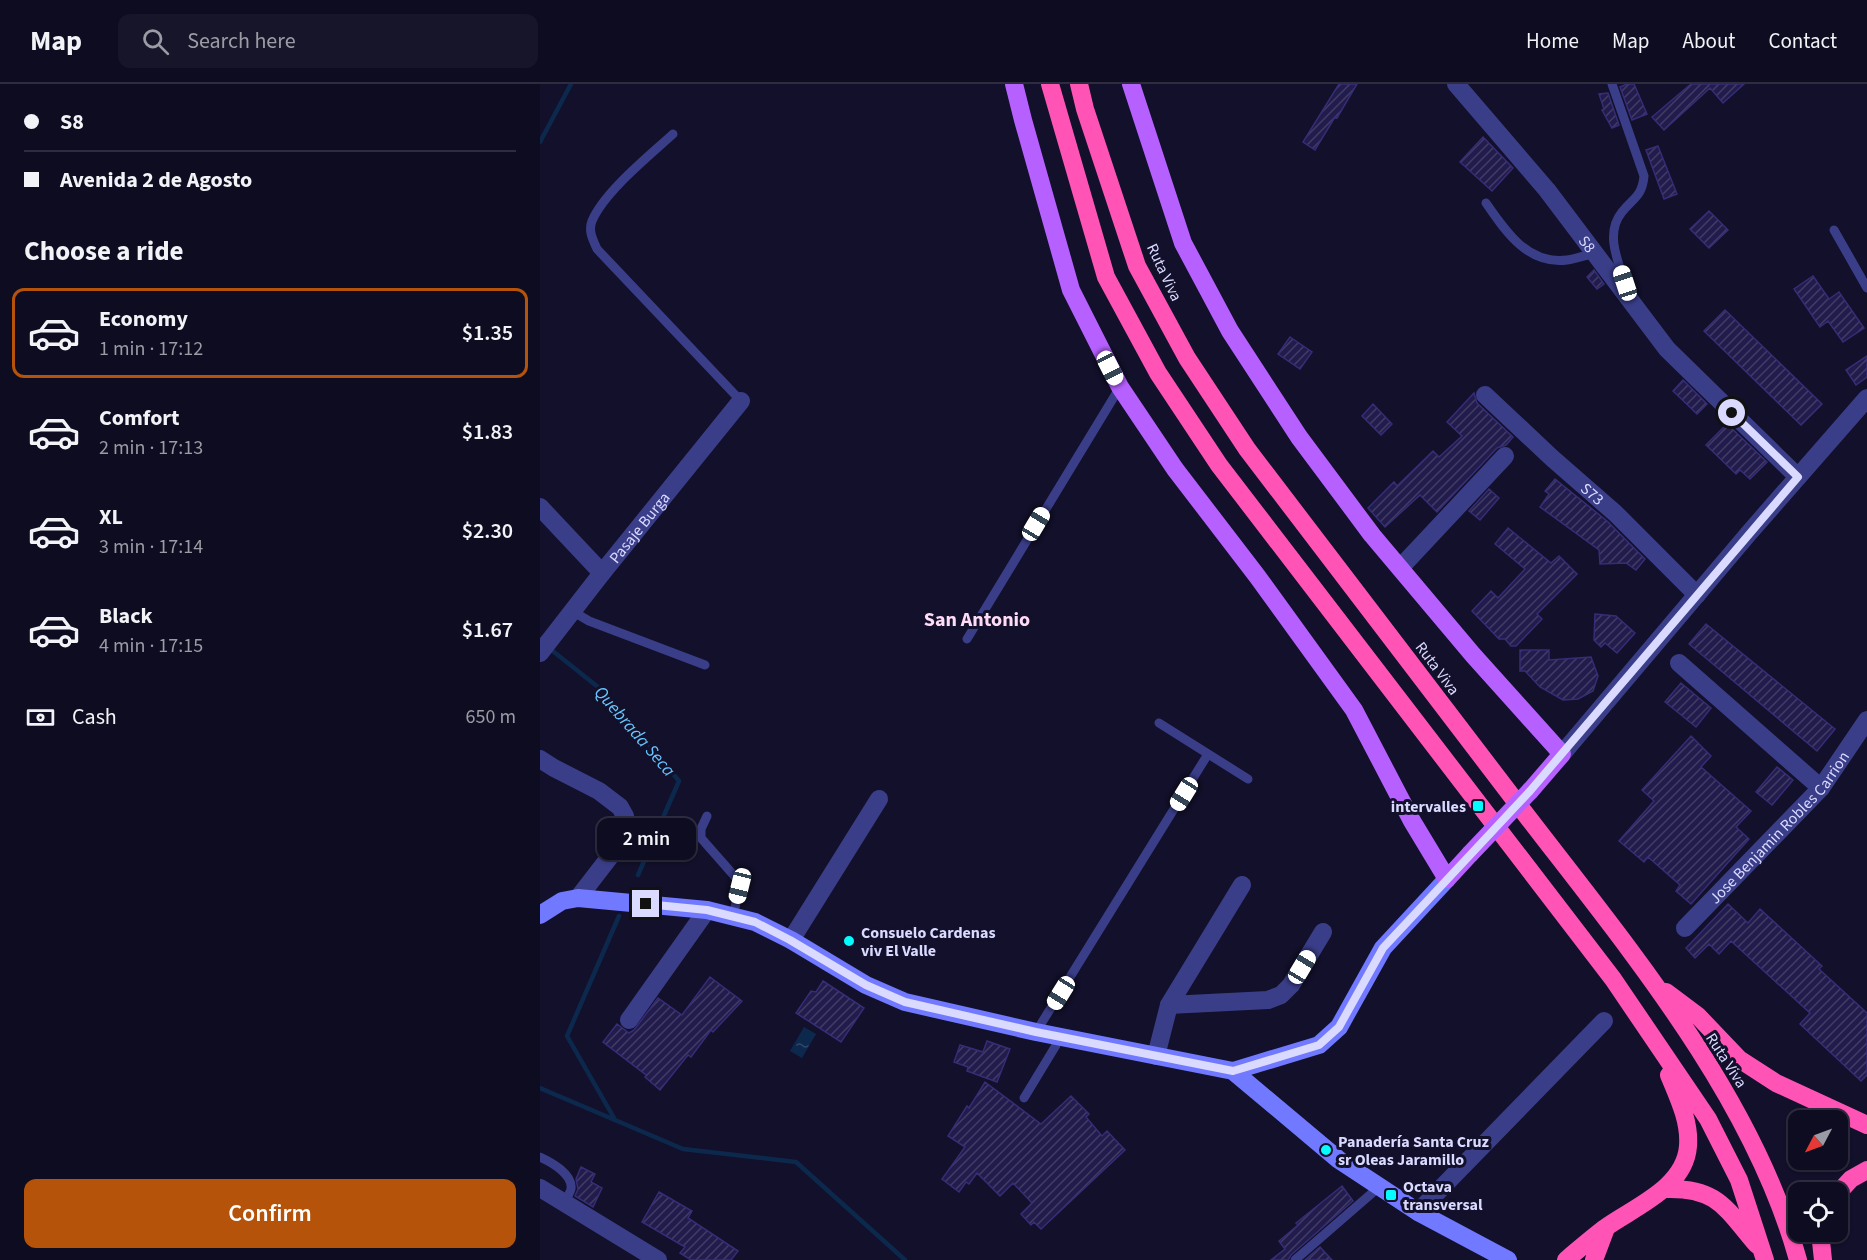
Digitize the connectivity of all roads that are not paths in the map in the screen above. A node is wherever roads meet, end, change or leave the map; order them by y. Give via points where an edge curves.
1 (1014, 84) edge
2 (1050, 84) edge
3 (1079, 84) edge
4 (1131, 84) edge
5 (1456, 84) edge
6 (1612, 84) edge
7 (673, 134) dead end
8 (1486, 203) dead end
9 (1834, 230) dead end
10 (1595, 253) junction
11 (1867, 288) edge
12 (1631, 299) junction
13 (1120, 387) junction
14 (1485, 395) dead end
15 (741, 401) joint
16 (1863, 409) edge
17 (1505, 456) dead end
18 (1798, 477) junction
19 (540, 507) edge
20 (1400, 568) junction
21 (602, 573) junction
22 (1697, 595) junction
23 (572, 611) junction
24 (967, 639) dead end
25 (540, 653) edge
26 (1680, 663) dead end
27 (705, 665) dead end
28 (1867, 720) edge
29 (1159, 723) dead end
30 (1208, 754) junction
31 (1562, 754) junction
32 (540, 759) edge
33 (1248, 779) dead end
34 (1821, 788) junction
35 (879, 799) dead end
36 (707, 816) dead end
37 (1447, 879) junction
38 (1242, 885) dead end
39 (578, 898) junction
40 (707, 910) junction
41 (540, 915) edge
42 (733, 916) junction
43 (1685, 928) dead end
44 (1323, 932) dead end
45 (790, 940) junction
46 (1655, 983) junction
47 (1168, 1005) junction
48 (629, 1020) dead end
49 (1604, 1021) dead end
50 (1036, 1032) junction
51 (1061, 1037) junction
52 (1658, 1045) junction
53 (1156, 1056) junction
54 (1233, 1071) junction
55 (1024, 1098) dead end
56 (1867, 1125) edge
57 (540, 1157) edge
58 (1867, 1170) edge
59 (1848, 1182) edge
60 (1379, 1186) junction
61 (540, 1188) edge
62 (1665, 1189) junction
63 (565, 1203) junction
64 (1418, 1212) junction
65 (1606, 1227) junction
66 (1821, 1242) edge
67 (1764, 1256) edge
68 (658, 1260) edge
69 (1295, 1260) edge
70 (1508, 1260) edge
71 (1566, 1260) edge
72 (1594, 1260) edge
73 (1798, 1260) edge
74 (1823, 1260) edge

1 - 13 main road via 1071,290
2 - 52 highway via 1106,277 1158,373 1219,465 1613,979
3 - 46 highway, Ruta Viva via 1137,266 1186,358 1247,449
4 - 20 main road, Ruta Viva via 1183,243 1230,332 1299,437
5 - 10 street, S8
6 - 12 lane via 1644,176 1636,199 1616,220 1613,236
7 - 15 lane via 608,196 592,221 592,240
8 - 10 lane via 1513,240 1534,255 1567,260
9 - 11 lane
10 - 12 street, S8
12 - 18 street, S8 via 1667,349
13 - 24 lane
13 - 37 main road via 1175,469 1354,711
14 - 22 street, S73 via 1615,513
15 - 21 street, Pasaje Burga
16 - 18 street
17 - 20 street
18 - 22 street
19 - 21 street
20 - 31 main road, Ruta Viva
21 - 23 street, Pasaje Burga
22 - 31 street
23 - 25 street, Pasaje Burga
23 - 27 lane
26 - 34 street
28 - 34 street, Jose Benjamin Robles Carrion
29 - 30 lane
30 - 33 lane
30 - 50 lane
31 - 37 main road, bridge
32 - 39 street via 599,791 620,807 625,816 627,826 622,842
34 - 43 street, Jose Benjamin Robles Carrion
35 - 45 street
36 - 42 lane via 701,838 740,886
37 - 54 main road via 1383,948 1339,1027 1319,1045
38 - 47 street
39 - 40 main road
39 - 41 main road via 562,901
40 - 42 main road
40 - 48 street
42 - 45 main road via 755,922
44 - 47 street via 1281,995
45 - 50 main road via 866,985 905,1002
46 - 56 highway via 1698,1016 1738,1059 1776,1083
46 - 73 highway, Ruta Viva via 1737,1113 1763,1166
47 - 53 street
49 - 64 street
50 - 51 main road
51 - 53 main road
51 - 55 lane
52 - 62 highway via 1683,1112 1688,1147 1685,1159
52 - 67 highway via 1708,1119 1739,1180
53 - 54 main road
54 - 60 main road via 1339,1160
57 - 63 lane via 569,1180 571,1189
58 - 59 highway
60 - 64 main road
60 - 69 lane
61 - 63 street
62 - 65 highway
62 - 67 highway via 1704,1192 1722,1204
63 - 68 street
64 - 70 main road
65 - 71 highway
65 - 72 highway
66 - 74 highway

